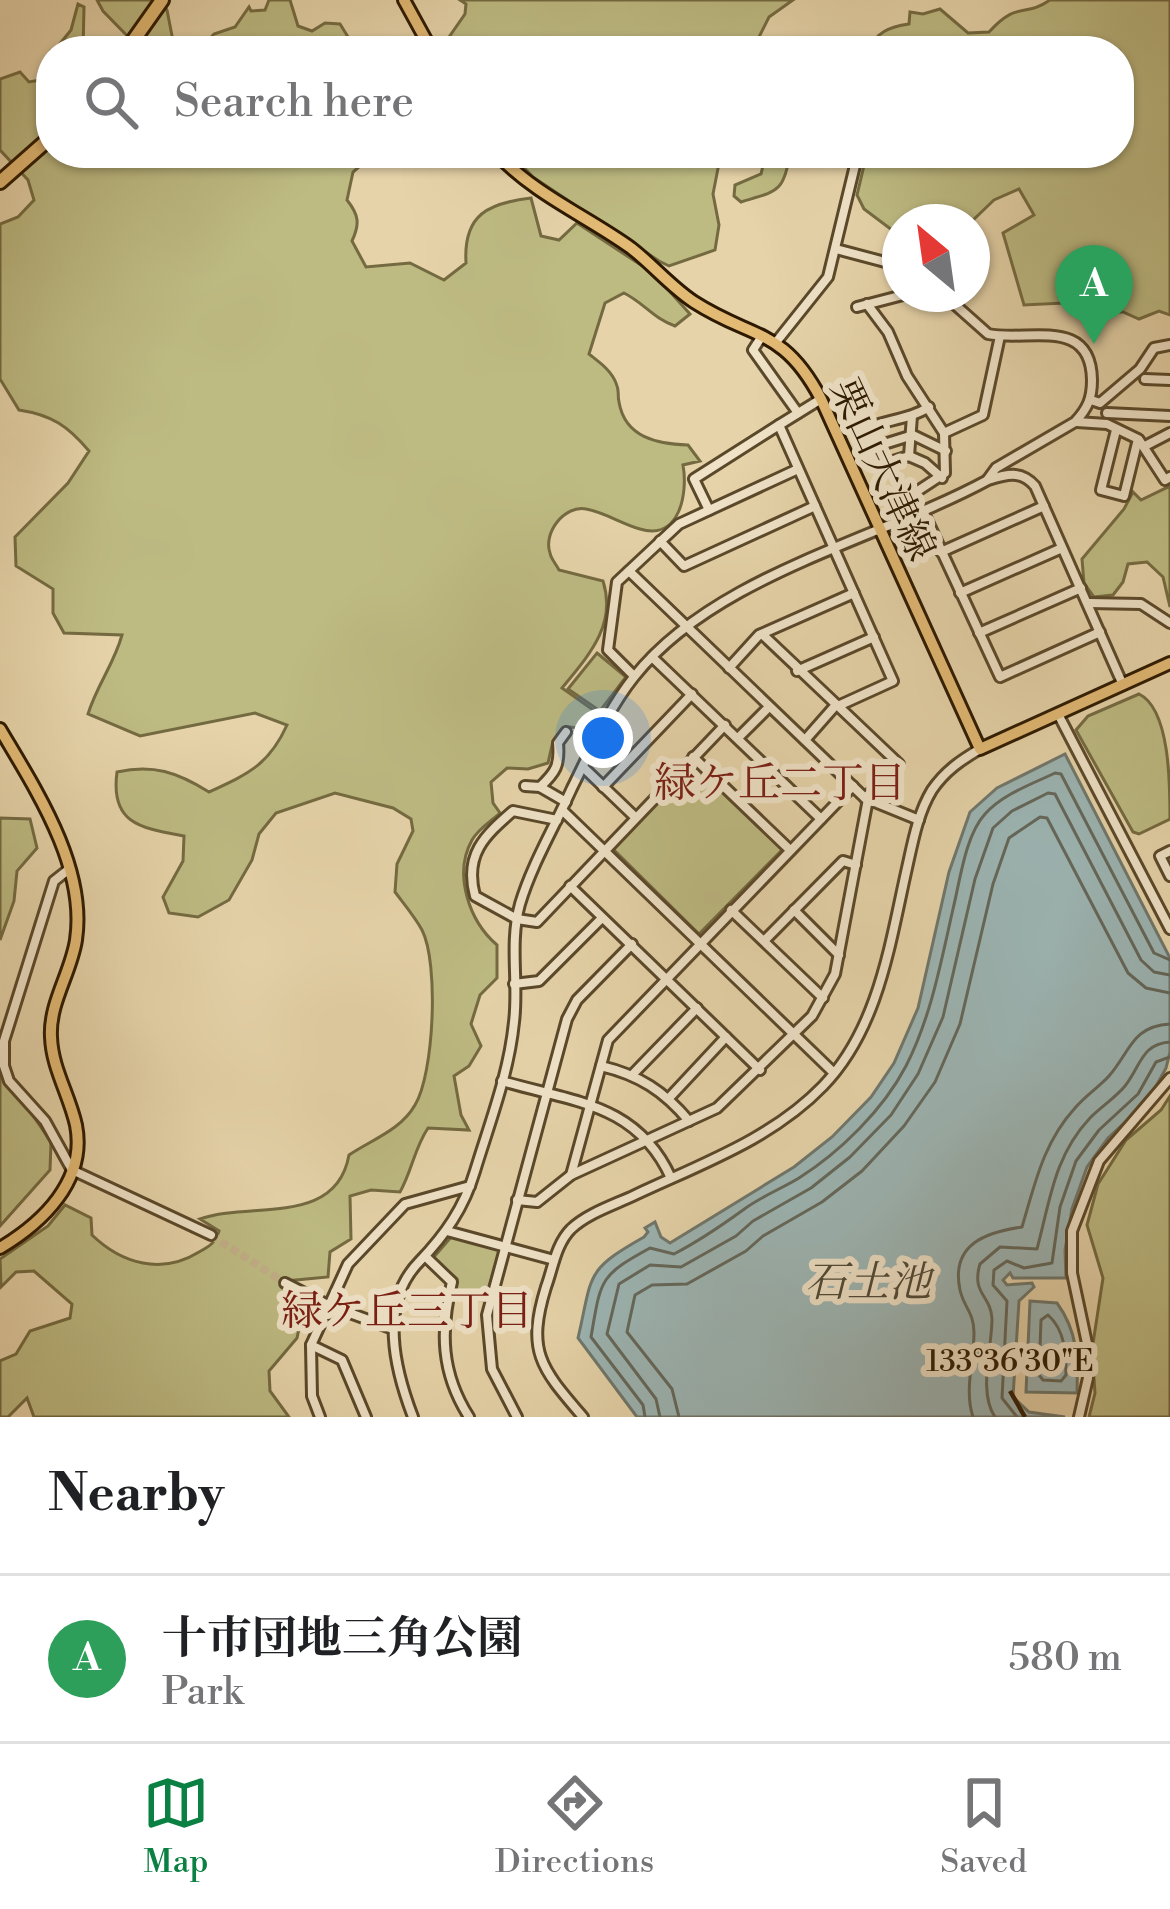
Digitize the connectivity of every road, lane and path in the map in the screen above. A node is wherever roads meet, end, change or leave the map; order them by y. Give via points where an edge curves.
1 (162, 0) edge
2 (404, 0) edge
3 (137, 36) edge
4 (424, 36) edge
5 (36, 150) edge
6 (512, 168) edge
7 (855, 168) edge
8 (0, 182) edge
9 (836, 249) junction
10 (882, 261) edge
11 (882, 300) edge
12 (961, 312) edge
13 (764, 334) junction
14 (1000, 337) junction
15 (777, 341) junction
16 (1170, 345) edge
17 (1145, 379) dead end
18 (1170, 380) edge
19 (821, 399) junction
20 (1090, 400) junction
21 (929, 407) junction
22 (798, 413) junction
23 (1107, 413) dead end
24 (912, 415) junction
25 (1170, 416) edge
26 (1075, 422) junction
27 (778, 425) junction
28 (1116, 430) junction
29 (944, 433) junction
30 (1170, 433) edge
31 (913, 435) junction
32 (1141, 442) junction
33 (868, 449) junction
34 (946, 451) junction
35 (909, 456) junction
36 (798, 469) junction
37 (1170, 477) edge
38 (942, 478) junction
39 (988, 480) junction
40 (916, 492) dead end
41 (815, 506) junction
42 (1044, 506) junction
43 (709, 510) junction
44 (922, 511) junction
45 (880, 531) junction
46 (660, 541) junction
47 (1062, 548) junction
48 (835, 550) junction
49 (941, 552) junction
50 (629, 571) junction
51 (1081, 588) junction
52 (854, 593) junction
53 (960, 593) junction
54 (1088, 602) junction
55 (1170, 623) edge
56 (686, 626) junction
57 (1100, 632) junction
58 (762, 633) junction
59 (979, 633) junction
60 (874, 637) junction
61 (652, 657) junction
62 (1170, 663) edge
63 (729, 668) junction
64 (797, 670) junction
65 (634, 676) junction
66 (1123, 685) junction
67 (692, 694) junction
68 (837, 706) junction
69 (769, 707) junction
70 (1058, 713) junction
71 (725, 725) junction
72 (0, 729) edge
73 (566, 732) dead end
74 (738, 738) junction
75 (805, 740) junction
76 (980, 749) junction
77 (693, 757) junction
78 (583, 766) junction
79 (525, 786) dead end
80 (853, 786) junction
81 (540, 787) junction
82 (603, 787) junction
83 (867, 798) junction
84 (564, 806) junction
85 (634, 817) junction
86 (820, 819) junction
87 (557, 820) junction
88 (919, 820) junction
89 (604, 850) junction
90 (790, 850) junction
91 (1170, 851) edge
92 (856, 865) junction
93 (68, 870) junction
94 (1170, 876) edge
95 (570, 886) junction
96 (731, 910) junction
97 (794, 910) junction
98 (602, 918) junction
99 (517, 919) junction
100 (1170, 929) edge
101 (764, 941) junction
102 (700, 943) junction
103 (632, 944) junction
104 (839, 955) junction
105 (667, 978) junction
106 (514, 984) junction
107 (823, 998) junction
108 (697, 1009) junction
109 (793, 1035) junction
110 (726, 1037) junction
111 (601, 1066) junction
112 (760, 1070) junction
113 (834, 1073) junction
114 (633, 1074) junction
115 (1170, 1078) edge
116 (502, 1081) junction
117 (547, 1094) junction
118 (670, 1097) junction
119 (591, 1106) junction
120 (689, 1121) junction
121 (650, 1140) junction
122 (72, 1170) junction
123 (571, 1175) junction
124 (671, 1178) junction
125 (471, 1185) junction
126 (517, 1200) junction
127 (448, 1231) junction
128 (211, 1235) tunnel mouth
129 (0, 1248) edge
130 (504, 1248) junction
131 (426, 1257) junction
132 (554, 1259) junction
133 (285, 1283) tunnel mouth
134 (328, 1305) junction
135 (393, 1328) junction
136 (311, 1345) junction
137 (320, 1417) edge
138 (366, 1417) edge
139 (413, 1417) edge
140 (469, 1417) edge
141 (517, 1417) edge
142 (583, 1417) edge
143 (1079, 1417) edge

1 - 3 highway
2 - 4 main road
5 - 8 highway
6 - 13 main road, 栗山大津線 via 693,302
7 - 9 street
9 - 10 street
9 - 15 street via 828,278
11 - 21 street via 862,305 888,332
12 - 14 street
13 - 15 main road, 栗山大津線
13 - 22 street via 753,350
14 - 20 street via 1078,343 1090,358
14 - 29 street via 983,415
15 - 19 main road, 栗山大津線
16 - 20 street via 1154,348 1100,403
17 - 18 street
19 - 22 street
19 - 45 main road, 栗山大津線
20 - 26 street
21 - 24 street
21 - 29 street
22 - 27 street
23 - 25 street
24 - 31 street
24 - 33 street via 860,431
26 - 28 street
26 - 39 street
27 - 36 street
27 - 43 street via 694,479
28 - 32 street
28 - 32 street via 1101,490 1124,496
29 - 34 street
30 - 32 street
31 - 33 street
31 - 34 street
31 - 35 street
32 - 37 street
33 - 35 street via 877,466
34 - 38 street
35 - 38 street
36 - 41 street
36 - 43 street
38 - 40 street
39 - 42 street via 1024,476
39 - 44 street
41 - 46 street via 684,566
41 - 48 street
42 - 47 street
42 - 49 street
43 - 46 street
44 - 45 street
44 - 49 street
45 - 48 street
45 - 76 main road, 栗山大津線
46 - 50 street
47 - 51 street
47 - 53 street
48 - 52 street
48 - 56 street via 734,594
49 - 53 street
50 - 56 street
50 - 65 street via 617,582 608,650
51 - 54 street
51 - 59 street
52 - 58 street
52 - 60 street
53 - 59 street
54 - 55 street via 1142,604
54 - 57 street
56 - 61 street
56 - 63 street
57 - 59 street via 1000,677
57 - 66 street
58 - 63 street
58 - 64 street
60 - 64 street
60 - 68 street via 893,681
61 - 65 street
61 - 67 street
62 - 66 main road
63 - 69 street
64 - 68 street
65 - 78 street
66 - 70 main road
67 - 71 street
67 - 82 street
68 - 75 street
68 - 83 street via 898,764
69 - 74 street
69 - 75 street
70 - 76 main road
70 - 100 street
71 - 74 street
71 - 77 street
72 - 93 main road
73 - 81 street via 557,743 560,763
74 - 86 street
75 - 80 street
76 - 88 street via 940,778
77 - 85 street
77 - 90 street
78 - 82 street
78 - 84 street
79 - 81 street
80 - 83 street
80 - 86 street
81 - 84 street
82 - 85 street
83 - 88 street
83 - 92 street
84 - 87 street
84 - 89 street
85 - 89 street
86 - 90 street
87 - 99 street
87 - 99 street via 513,811 480,839 470,868 476,896
88 - 113 street via 881,979
89 - 95 street
89 - 102 street
90 - 96 street
91 - 94 street via 1160,856
92 - 97 street via 843,861
92 - 104 street
93 - 122 main road via 76,944 50,1031 76,1124
93 - 122 street via 54,881 2,1054 9,1081 45,1121
95 - 98 street
95 - 99 street via 537,922
96 - 101 street
96 - 102 street
97 - 101 street
97 - 104 street
98 - 103 street
98 - 106 street via 539,981
99 - 106 street
101 - 107 street
102 - 105 street
102 - 109 street
103 - 105 street
103 - 117 street via 571,1010
104 - 107 street
105 - 108 street
105 - 111 street via 608,1040
106 - 116 street
107 - 109 street
108 - 110 street
108 - 114 street
109 - 112 street
109 - 113 street
110 - 112 street
110 - 118 street
111 - 114 street
111 - 119 street
112 - 120 street
113 - 124 street via 773,1128
114 - 118 street
115 - 143 street via 1099,1160 1072,1231 1088,1348
116 - 117 street
116 - 125 street
117 - 119 street
117 - 126 street
118 - 120 street
119 - 121 street
119 - 123 street
120 - 121 street
121 - 123 street
121 - 124 street
122 - 128 street
122 - 129 main road via 44,1217
123 - 126 street via 537,1202
124 - 132 street via 583,1220
125 - 127 street
125 - 134 street via 405,1204 348,1264
126 - 130 street
127 - 130 street
127 - 131 street
130 - 132 street
130 - 141 street via 487,1346
131 - 135 street via 407,1282
131 - 140 street via 452,1282 442,1347
132 - 142 street via 537,1346
133 - 134 street
134 - 135 street
134 - 136 street
135 - 139 street via 396,1372
136 - 137 street
136 - 138 street via 342,1360

